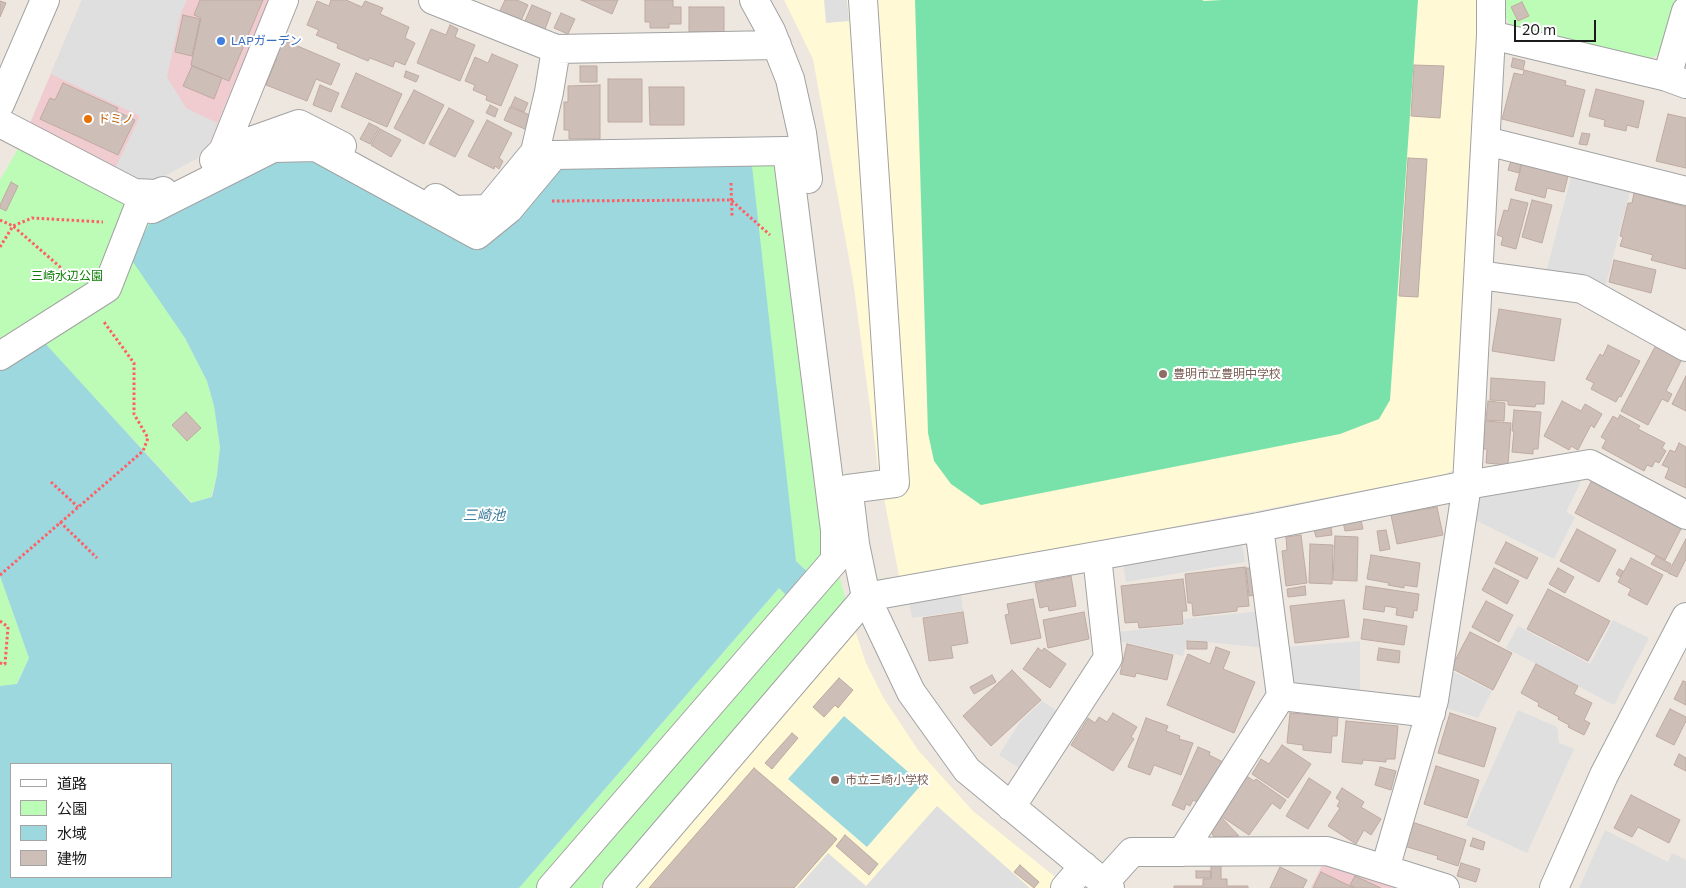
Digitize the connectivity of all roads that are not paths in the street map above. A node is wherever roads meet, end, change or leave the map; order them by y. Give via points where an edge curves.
1 (45, 0) edge
2 (284, 0) edge
3 (433, 0) edge
4 (754, 0) edge
5 (863, 0) edge
6 (1491, 0) edge
7 (1686, 11) edge
8 (1491, 35) junction
9 (777, 45) junction
10 (556, 50) junction
11 (1677, 80) edge
12 (0, 104) edge
13 (0, 123) edge
14 (1486, 141) junction
15 (223, 151) junction
16 (1686, 191) edge
17 (1479, 275) junction
18 (1686, 347) edge
19 (0, 356) edge
20 (1467, 485) junction
21 (848, 488) junction
22 (1686, 515) edge
23 (1259, 527) junction
24 (1097, 556) junction
25 (866, 597) junction
26 (1686, 617) edge
27 (1281, 696) junction
28 (1430, 713) junction
29 (1011, 806) junction
30 (1182, 852) junction
31 (1084, 866) junction
32 (1385, 869) junction
33 (1107, 886) edge
34 (551, 888) edge
35 (617, 888) edge
36 (1065, 888) edge
37 (1445, 888) edge
38 (1554, 888) edge

1 - 12 street
2 - 15 street
3 - 10 street
4 - 9 street
5 - 21 street via 895,483
6 - 8 street
7 - 11 street
8 - 11 street
8 - 14 street
9 - 10 street
9 - 21 street via 790,79 802,133
10 - 15 street via 535,152 488,209 455,210 396,174 299,124
13 - 15 street via 134,193 157,194 204,170
14 - 16 street
14 - 17 street
17 - 18 street via 1582,289
17 - 20 street
19 - 34 street via 107,288 139,206 152,209 274,148 316,147 477,235 509,209 554,155 787,151 835,530 836,560
20 - 22 street via 1590,464
20 - 23 street
20 - 28 street
21 - 25 street
23 - 24 street
23 - 27 street
24 - 25 street
24 - 29 street via 1108,658
25 - 29 street via 911,692 967,770
25 - 35 street
26 - 38 street via 1604,775
27 - 28 street
27 - 30 street
28 - 32 street
29 - 31 street
30 - 32 street via 1327,851
30 - 33 street via 1132,852
31 - 33 street
31 - 36 street
32 - 37 street

